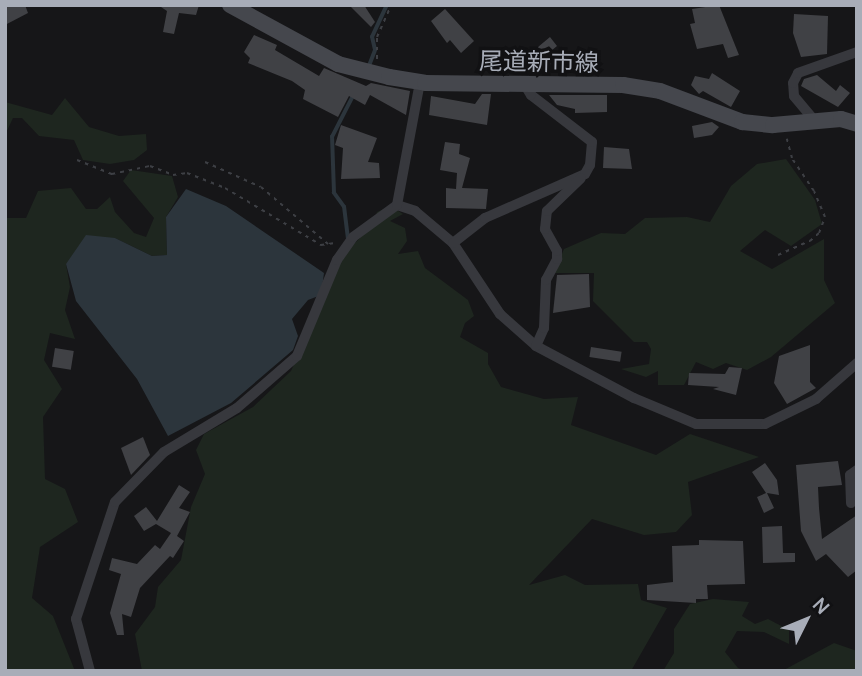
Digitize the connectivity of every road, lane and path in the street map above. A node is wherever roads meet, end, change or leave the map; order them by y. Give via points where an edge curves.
1 (230, 5) edge
2 (391, 5) edge
3 (857, 52) edge
4 (373, 73) junction
5 (420, 82) junction
6 (524, 84) junction
7 (814, 120) junction
8 (783, 124) junction
9 (857, 124) edge
10 (77, 160) dead end
11 (205, 162) dead end
12 (585, 174) junction
13 (397, 205) junction
14 (349, 242) junction
15 (453, 243) junction
16 (328, 244) junction
17 (778, 255) dead end
18 (536, 346) junction
19 (857, 363) edge
20 (857, 470) edge
21 (851, 503) dead end
22 (90, 671) edge

1 - 4 main road, 尾道新市線 via 306,50
2 - 4 path via 377,37
3 - 7 street via 798,73 794,96
4 - 5 main road, 尾道新市線
5 - 6 main road, 尾道新市線
5 - 13 street
6 - 8 main road, 尾道新市線 via 623,85 660,91 742,122
6 - 12 street via 531,95 592,142
7 - 8 main road, 尾道新市線
7 - 9 main road, 尾道新市線
8 - 17 path via 792,159 825,217 810,241
10 - 16 path via 112,174 150,166 173,175 187,173 225,188
11 - 16 path via 261,187
12 - 15 street via 485,218
12 - 18 street via 547,211 545,229 557,251 546,280 544,328
13 - 14 street
13 - 15 street via 415,211
14 - 16 path
14 - 22 street via 297,356 237,408 164,452 115,502 76,619
15 - 18 street via 485,296
18 - 19 street via 634,398 696,424 732,427 765,424 796,412
20 - 21 street via 850,475

